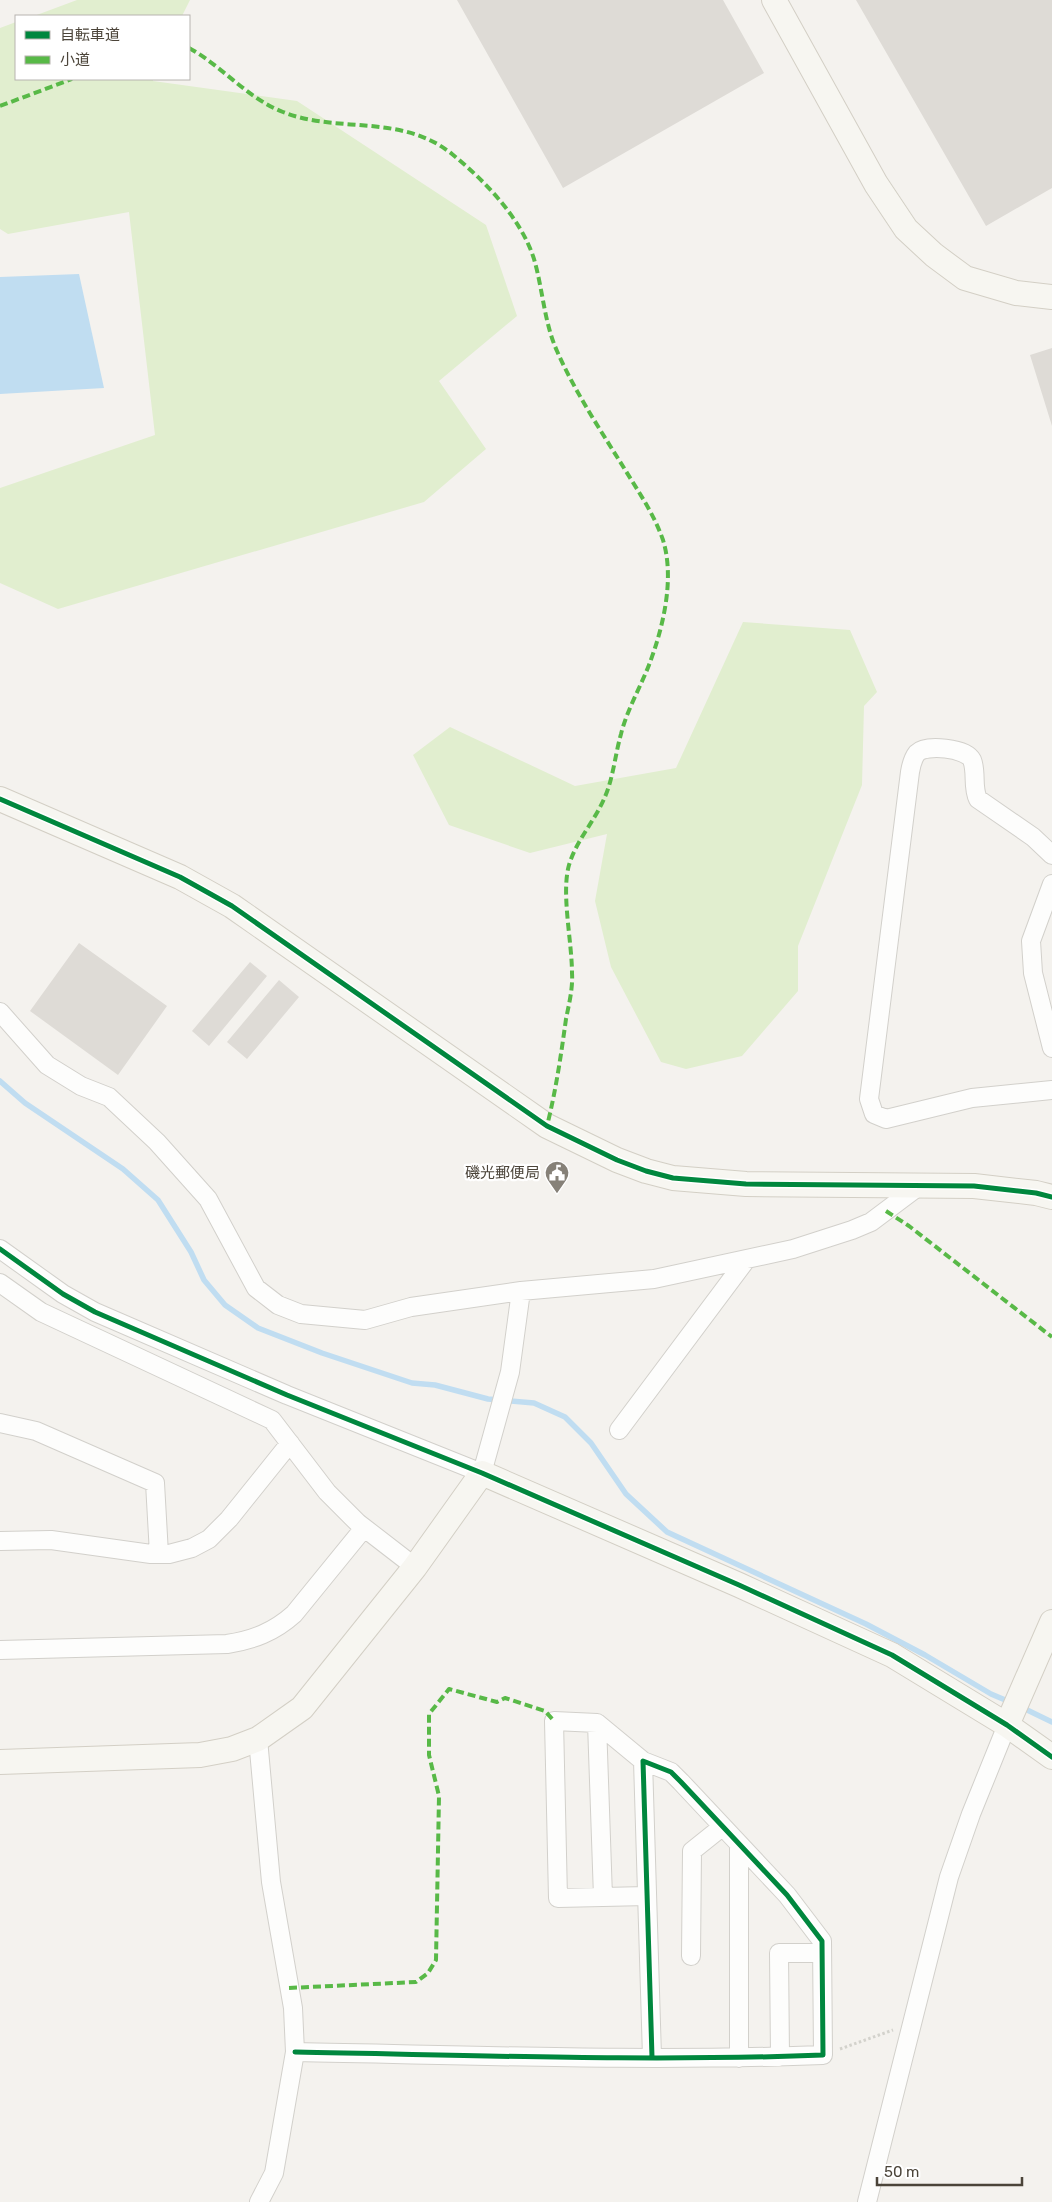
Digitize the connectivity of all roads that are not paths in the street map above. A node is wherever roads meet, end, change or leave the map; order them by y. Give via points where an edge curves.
1 (774, 0) edge
2 (1052, 297) edge
3 (0, 798) edge
4 (1052, 855) edge
5 (1052, 884) edge
6 (0, 1012) edge
7 (1052, 1048) edge
8 (1052, 1090) edge
9 (919, 1186) junction
10 (1052, 1197) edge
11 (0, 1249) edge
12 (746, 1260) junction
13 (0, 1283) edge
14 (521, 1291) junction
15 (0, 1423) edge
16 (619, 1430) dead end
17 (290, 1443) junction
18 (482, 1473) junction
19 (364, 1528) junction
20 (0, 1541) edge
21 (159, 1554) junction
22 (415, 1567) junction
23 (1052, 1622) edge
24 (0, 1650) edge
25 (1012, 1713) junction
26 (597, 1723) junction
27 (258, 1739) junction
28 (1052, 1757) edge
29 (642, 1761) junction
30 (0, 1762) edge
31 (722, 1827) junction
32 (739, 1846) junction
33 (647, 1896) junction
34 (603, 1897) junction
35 (822, 1953) junction
36 (691, 1956) dead end
37 (295, 2052) junction
38 (652, 2057) junction
39 (780, 2057) junction
40 (739, 2058) junction
41 (259, 2202) edge
42 (867, 2202) edge

1 - 2 street via 876,184 906,229 934,256 966,278 1016,293
3 - 9 street via 180,877 232,906 547,1126 617,1160 673,1178 746,1184
4 - 8 street via 1033,837 978,799 973,790 973,762 968,755 961,751 926,748 918,753 910,772 869,1099 874,1114 886,1119 972,1098
5 - 7 street via 1031,941 1033,972
6 - 14 street via 47,1065 123,1107 188,1174 208,1199 256,1288 278,1305 301,1314 364,1320 411,1307
9 - 10 street via 974,1186 1036,1192
9 - 12 street via 871,1222 793,1249
11 - 18 street via 63,1294 95,1312 287,1395
12 - 14 street via 654,1279
12 - 16 street
13 - 17 street via 41,1312 272,1420
14 - 18 street via 506,1392
15 - 21 street via 36,1431 155,1483
17 - 19 street via 327,1492
17 - 21 street via 209,1539 192,1548
18 - 22 street
18 - 25 street via 740,1585
19 - 22 street
19 - 24 street via 294,1614 276,1628 247,1641
20 - 21 street via 51,1540
22 - 27 street via 302,1708
23 - 25 street
25 - 28 street
25 - 42 street via 949,1877
26 - 29 street
26 - 34 street
26 - 34 street via 554,1721 558,1898
27 - 30 street via 232,1749 200,1755
27 - 37 street via 271,1882 293,2008
29 - 31 street via 671,1772
29 - 33 street
31 - 32 street
31 - 36 street via 692,1851
32 - 35 street via 787,1895 822,1941
32 - 40 street
33 - 34 street
33 - 38 street
35 - 39 street via 823,2055
35 - 39 street via 779,1953
37 - 38 street
37 - 41 street via 274,2173
38 - 40 street
39 - 40 street

